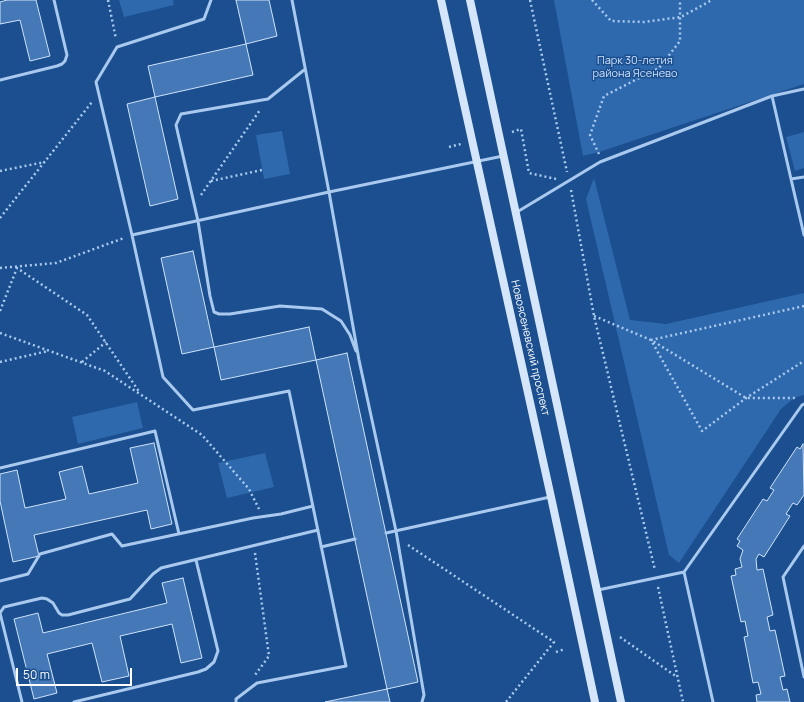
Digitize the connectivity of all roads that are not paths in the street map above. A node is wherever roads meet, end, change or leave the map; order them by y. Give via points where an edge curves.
1 (54, 0) edge
2 (212, 0) edge
3 (292, 0) edge
4 (441, 0) edge
5 (470, 0) edge
6 (304, 70) junction
7 (0, 80) edge
8 (804, 89) edge
9 (772, 96) junction
10 (503, 156) junction
11 (477, 161) junction
12 (804, 177) edge
13 (791, 179) junction
14 (329, 192) junction
15 (516, 213) junction
16 (198, 221) junction
17 (132, 235) junction
18 (804, 235) edge
19 (359, 360) junction
20 (803, 404) edge
21 (0, 468) edge
22 (551, 497) junction
23 (313, 506) junction
24 (318, 530) junction
25 (396, 531) junction
26 (386, 533) dead end
27 (179, 534) dead end
28 (355, 540) dead end
29 (804, 546) edge
30 (322, 547) junction
31 (196, 560) junction
32 (684, 572) junction
33 (0, 581) edge
34 (597, 591) junction
35 (804, 677) edge
36 (22, 702) edge
37 (74, 702) edge
38 (236, 702) edge
39 (422, 702) edge
40 (595, 702) edge
41 (621, 702) edge
42 (713, 702) edge

1 - 7 lane via 67,55 65,61 57,66
2 - 17 lane via 204,19 117,47 96,82
3 - 6 lane
4 - 11 street, Новоясеневский проспект
5 - 10 street, Новоясеневский проспект
6 - 14 lane
6 - 16 lane via 268,99 181,114 176,125
8 - 9 lane
9 - 13 lane
9 - 15 lane via 600,162
10 - 11 lane
10 - 15 street, Новоясеневский проспект
11 - 14 lane
11 - 22 street, Новоясеневский проспект
12 - 13 lane
13 - 18 lane
14 - 16 lane
14 - 19 lane
15 - 34 street, Новоясеневский проспект
16 - 17 lane
16 - 19 lane via 214,312 230,314 280,306 322,309 341,321 350,335
17 - 23 lane via 163,377 193,410 289,391
19 - 25 lane
20 - 32 lane
21 - 27 lane via 155,431
22 - 25 lane
22 - 40 street, Новоясеневский проспект
23 - 24 lane
23 - 33 lane via 122,546 112,534 40,554 28,574
24 - 30 lane
24 - 31 lane
25 - 26 lane
25 - 39 lane via 424,695
28 - 30 lane
29 - 35 lane via 783,577
30 - 38 lane via 346,666 257,683 236,699
31 - 36 lane via 161,568 126,601 65,615 59,613 53,603 42,598 2,609 0,613
31 - 37 lane via 218,651 214,662 198,672
32 - 34 lane
32 - 42 lane
34 - 41 street, Новоясеневский проспект

